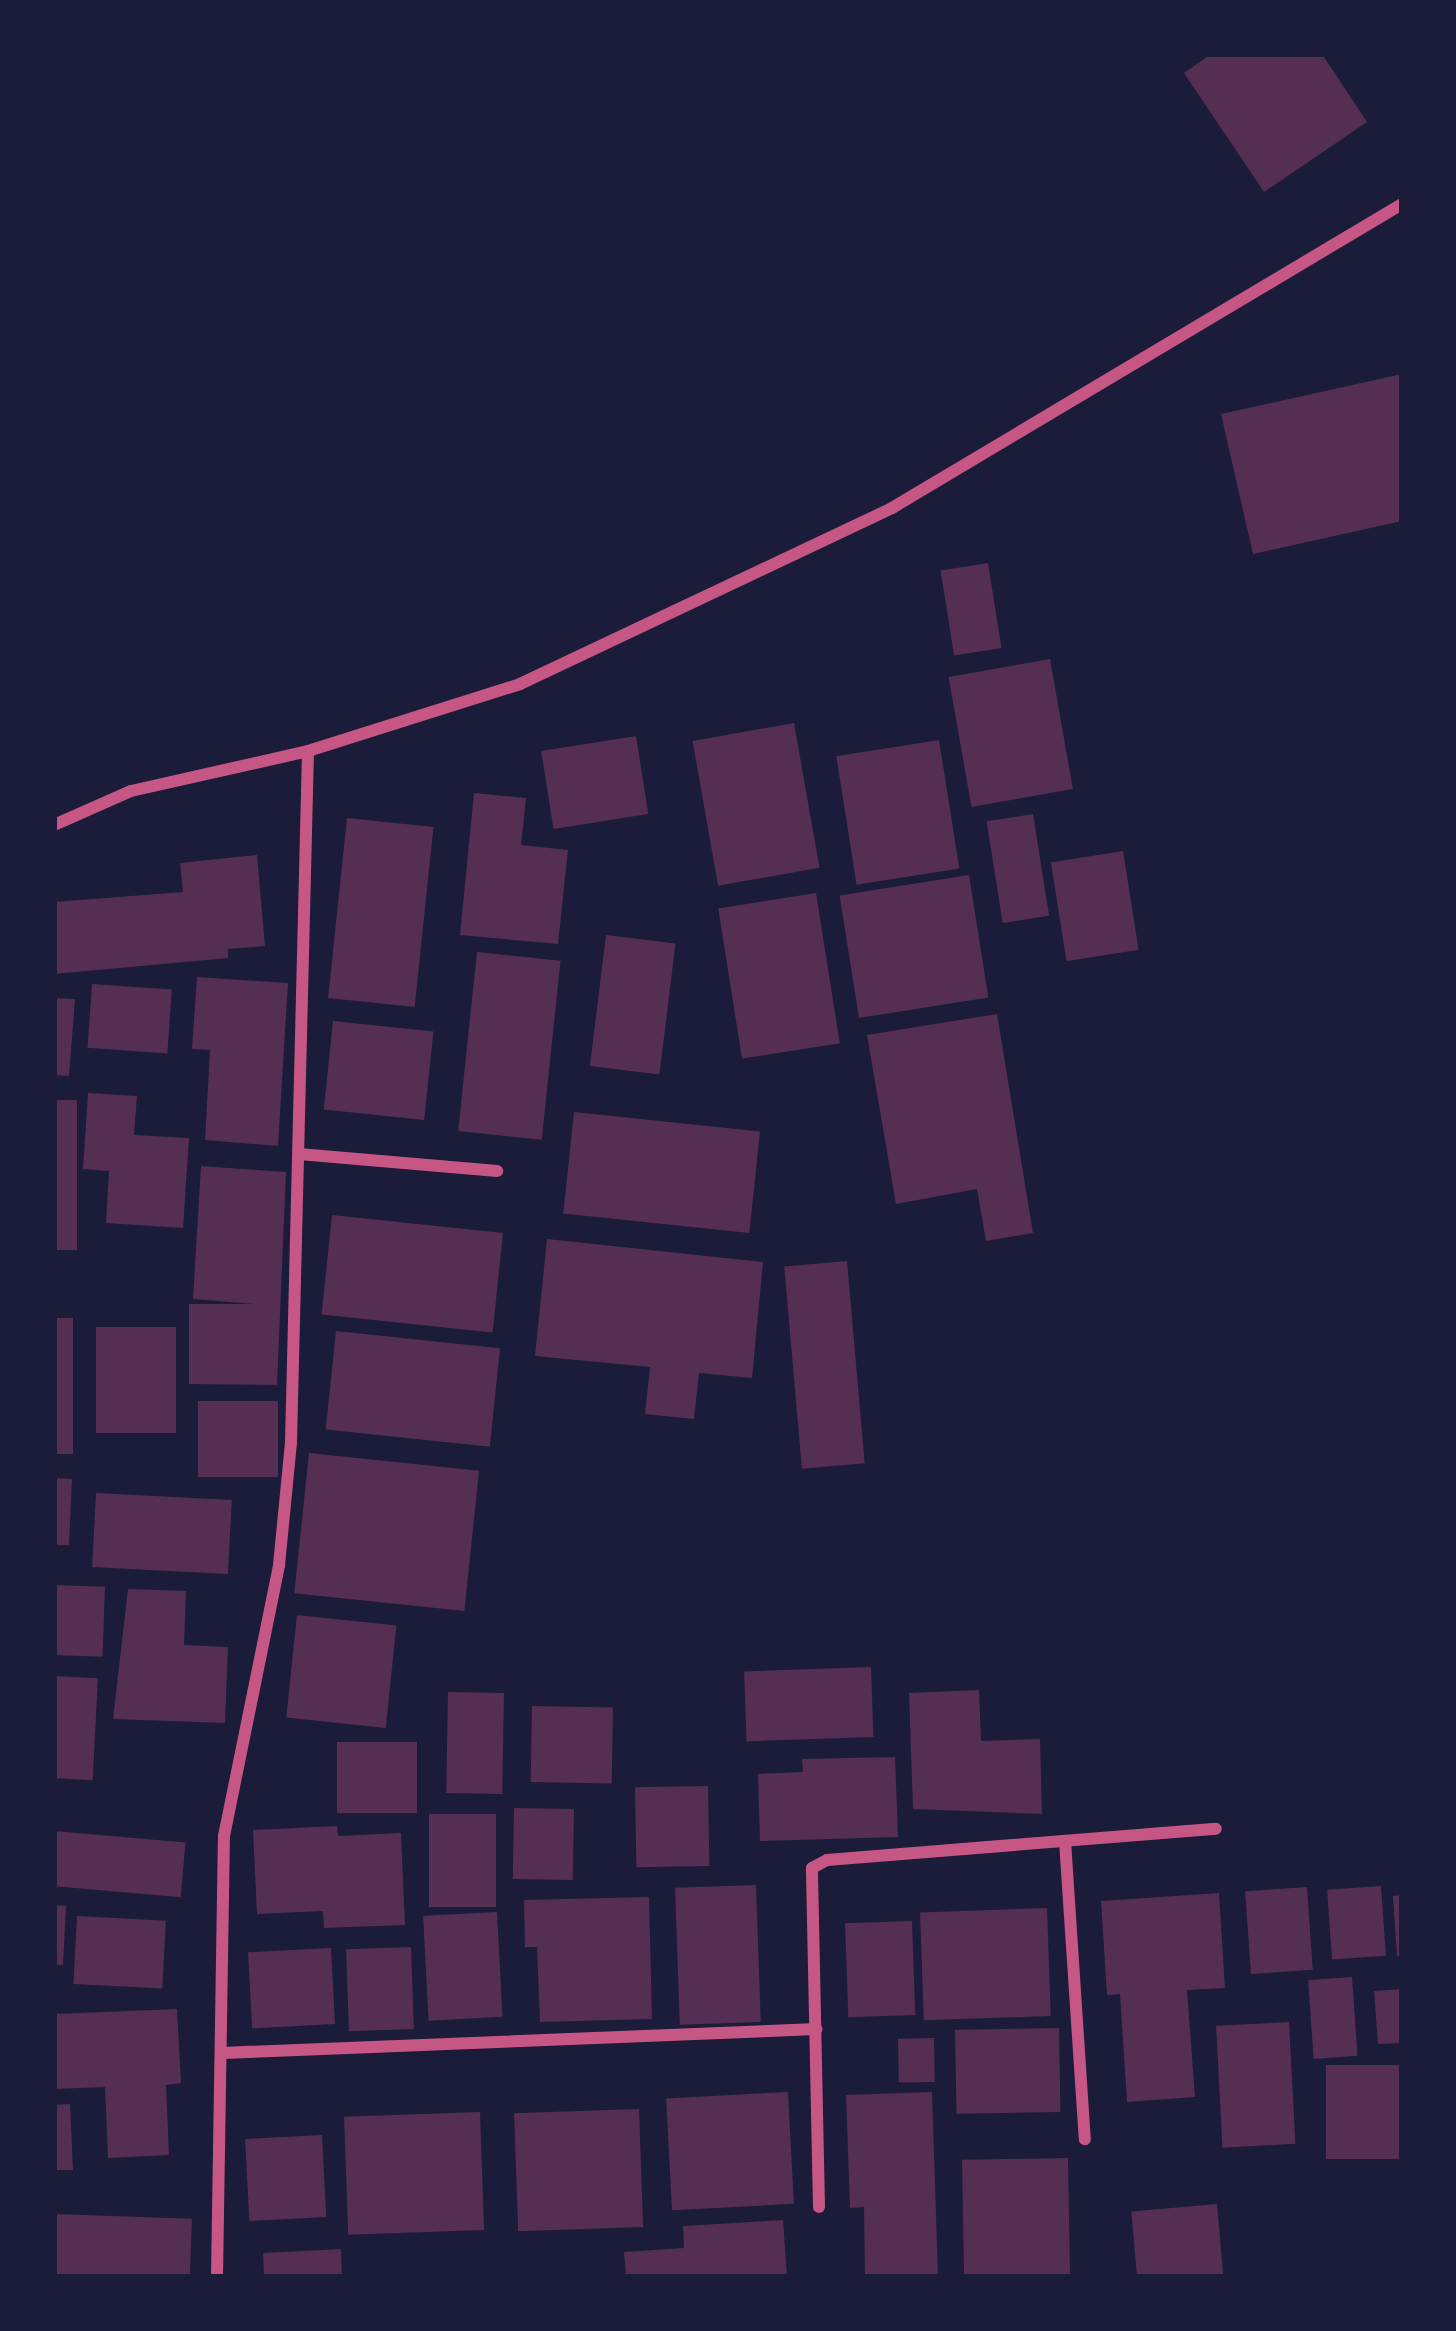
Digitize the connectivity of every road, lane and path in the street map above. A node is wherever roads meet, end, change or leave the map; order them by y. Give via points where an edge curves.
1 (1402, 204) edge
2 (308, 751) junction
3 (54, 825) edge
4 (299, 1154) junction
5 (497, 1172) dead end
6 (1216, 1829) dead end
7 (1065, 1841) junction
8 (817, 2029) junction
9 (221, 2053) junction
10 (1085, 2138) dead end
11 (819, 2207) dead end
12 (217, 2277) edge

1 - 2 street via 892,508 520,684
2 - 3 street via 131,791
2 - 4 street
4 - 5 street
4 - 9 street via 291,1442 280,1565 224,1836
6 - 7 street
7 - 8 street via 827,1860 812,1868
7 - 10 street
8 - 9 street
8 - 11 street
9 - 12 street

